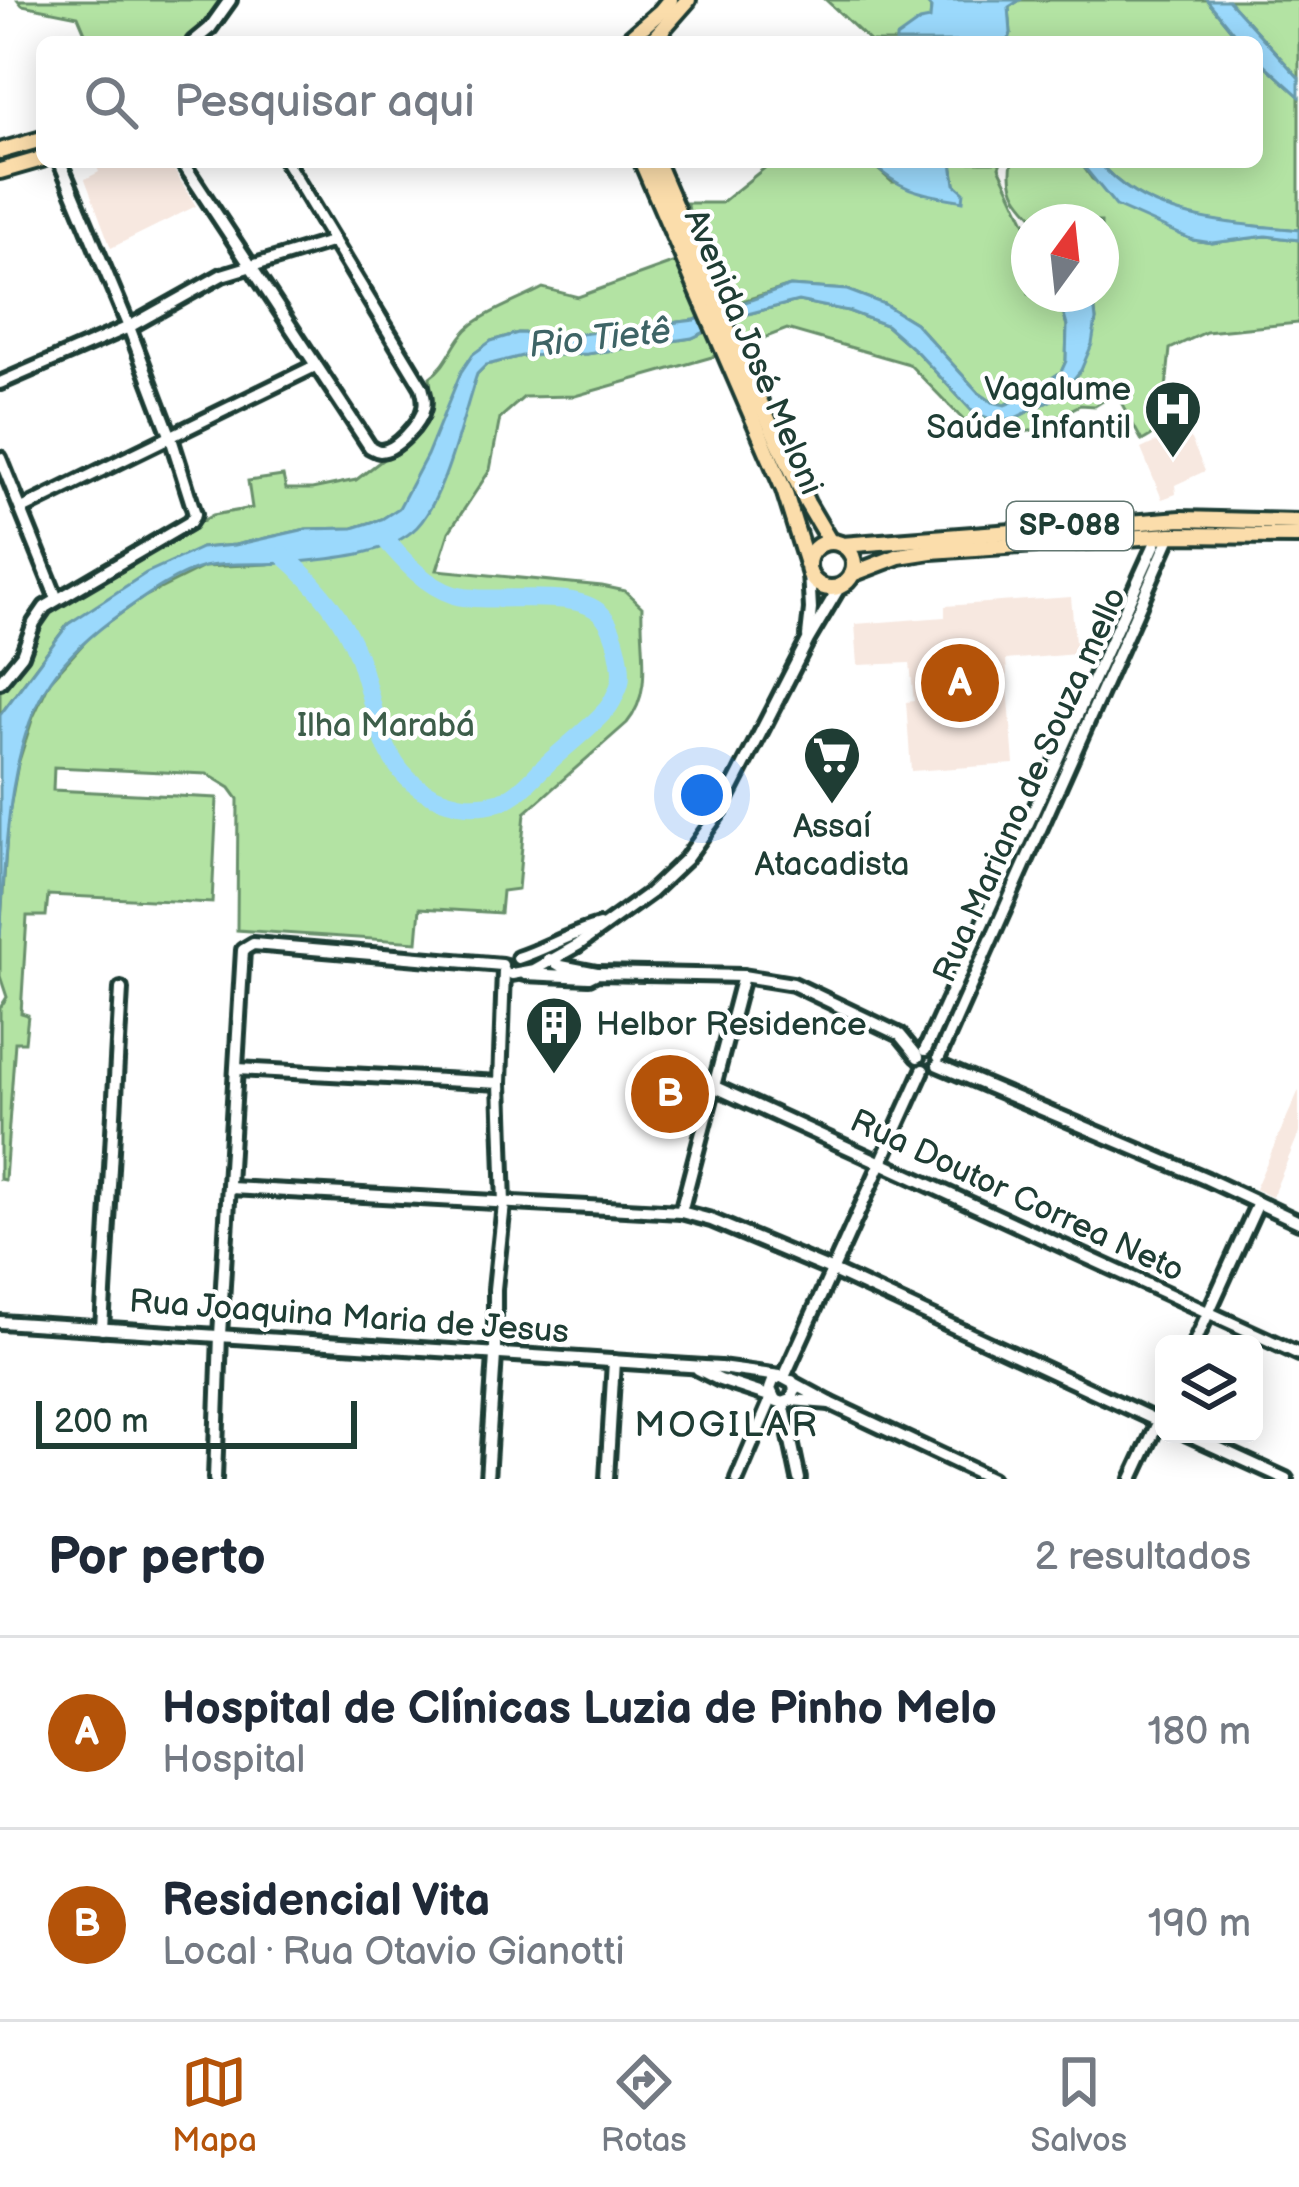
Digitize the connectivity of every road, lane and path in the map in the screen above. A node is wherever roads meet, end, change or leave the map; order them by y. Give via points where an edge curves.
1 (230, 0) edge
2 (670, 0) edge
3 (688, 0) edge
4 (200, 36) edge
5 (632, 36) edge
6 (656, 36) edge
7 (36, 141) edge
8 (0, 151) edge
9 (36, 161) edge
10 (63, 168) edge
11 (186, 168) edge
12 (290, 168) edge
13 (645, 168) edge
14 (658, 168) edge
15 (0, 171) edge
16 (334, 241) junction
17 (248, 265) junction
18 (704, 289) junction
19 (130, 327) junction
20 (315, 366) junction
21 (741, 375) junction
22 (0, 383) edge
23 (170, 435) junction
24 (0, 458) edge
25 (22, 509) junction
26 (1299, 522) edge
27 (1165, 535) junction
28 (1299, 536) edge
29 (836, 543) junction
30 (808, 568) junction
31 (846, 580) junction
32 (57, 599) junction
33 (808, 640) junction
34 (0, 682) edge
35 (602, 926) junction
36 (578, 945) junction
37 (546, 955) junction
38 (512, 969) junction
39 (593, 971) junction
40 (742, 976) junction
41 (121, 989) dead end
42 (921, 1053) junction
43 (938, 1061) junction
44 (237, 1069) junction
45 (923, 1070) junction
46 (500, 1083) junction
47 (713, 1086) junction
48 (880, 1162) junction
49 (230, 1187) junction
50 (1258, 1203) junction
51 (504, 1204) junction
52 (681, 1212) junction
53 (1299, 1222) edge
54 (832, 1271) junction
55 (1208, 1314) junction
56 (0, 1322) edge
57 (102, 1329) junction
58 (220, 1335) junction
59 (1198, 1335) edge
60 (1299, 1354) edge
61 (495, 1355) junction
62 (614, 1361) junction
63 (695, 1367) junction
64 (786, 1378) junction
65 (782, 1400) junction
66 (830, 1403) junction
67 (1155, 1415) edge
68 (1155, 1432) edge
69 (1207, 1443) edge
70 (214, 1479) edge
71 (488, 1479) edge
72 (607, 1479) edge
73 (737, 1479) edge
74 (799, 1479) edge
75 (992, 1479) edge
76 (1132, 1479) edge
77 (1286, 1479) edge

1 - 4 street
2 - 5 main road
3 - 6 main road
7 - 8 main road
9 - 15 main road
10 - 19 street
11 - 17 street
12 - 16 street
13 - 18 main road, Avenida José Meloni
14 - 18 main road, Avenida José Meloni
16 - 17 street
16 - 20 street via 424,395 424,412 375,450
17 - 19 street
17 - 20 street
18 - 21 main road, Avenida José Meloni
19 - 22 street
19 - 23 street
20 - 23 street
21 - 29 main road, Avenida José Meloni
21 - 30 main road, Avenida José Meloni
23 - 25 street
23 - 32 street via 194,511 190,522
24 - 25 street
25 - 32 street
26 - 29 main road, SP-088 via 1180,519
27 - 28 main road, SP-088
27 - 31 main road, SP-088 via 914,553
27 - 42 street, Rua Mariano de Souza mello
27 - 43 street, Rua Mariano de Souza mello
29 - 30 main road via 817,546
29 - 31 main road via 854,561
30 - 31 main road via 825,587
30 - 33 street, Avenida José Meloni
31 - 33 street, Avenida José Meloni
32 - 34 street via 39,614
33 - 35 street, Avenida José Meloni via 699,844
35 - 36 street
35 - 37 street
36 - 37 street
36 - 39 street via 576,960
37 - 38 street via 534,970
37 - 39 street
38 - 39 street via 590,977
38 - 44 street via 247,945
38 - 46 street
39 - 40 street
40 - 42 street via 794,984
40 - 47 street
41 - 57 street
42 - 43 street via 933,1051
42 - 45 street
43 - 45 street
43 - 50 street
44 - 46 street
44 - 49 street
45 - 48 street
46 - 51 street
47 - 48 street, Rua Doutor Correa Neto
47 - 52 street
48 - 54 street
48 - 55 street, Rua Doutor Correa Neto
49 - 51 street
49 - 58 street
50 - 53 street
50 - 55 street
51 - 52 street
51 - 61 street
52 - 54 street
54 - 64 street
54 - 67 street
55 - 59 street
55 - 60 street, Rua Doutor Correa Neto
56 - 57 street, Rua Joaquina Maria de Jesus
57 - 58 street, Rua Joaquina Maria de Jesus
58 - 61 street, Rua Joaquina Maria de Jesus
58 - 70 street
61 - 62 street, Rua Joaquina Maria de Jesus
61 - 71 street
62 - 63 street, Rua Joaquina Maria de Jesus
62 - 72 street
63 - 64 street, Rua Joaquina Maria de Jesus
63 - 65 street, Rua Joaquina Maria de Jesus
64 - 65 street via 795,1393
64 - 65 street via 771,1385
64 - 66 street
65 - 66 street, Rua Joaquina Maria de Jesus
65 - 73 street
65 - 74 street
66 - 75 street
68 - 76 street
69 - 77 street

